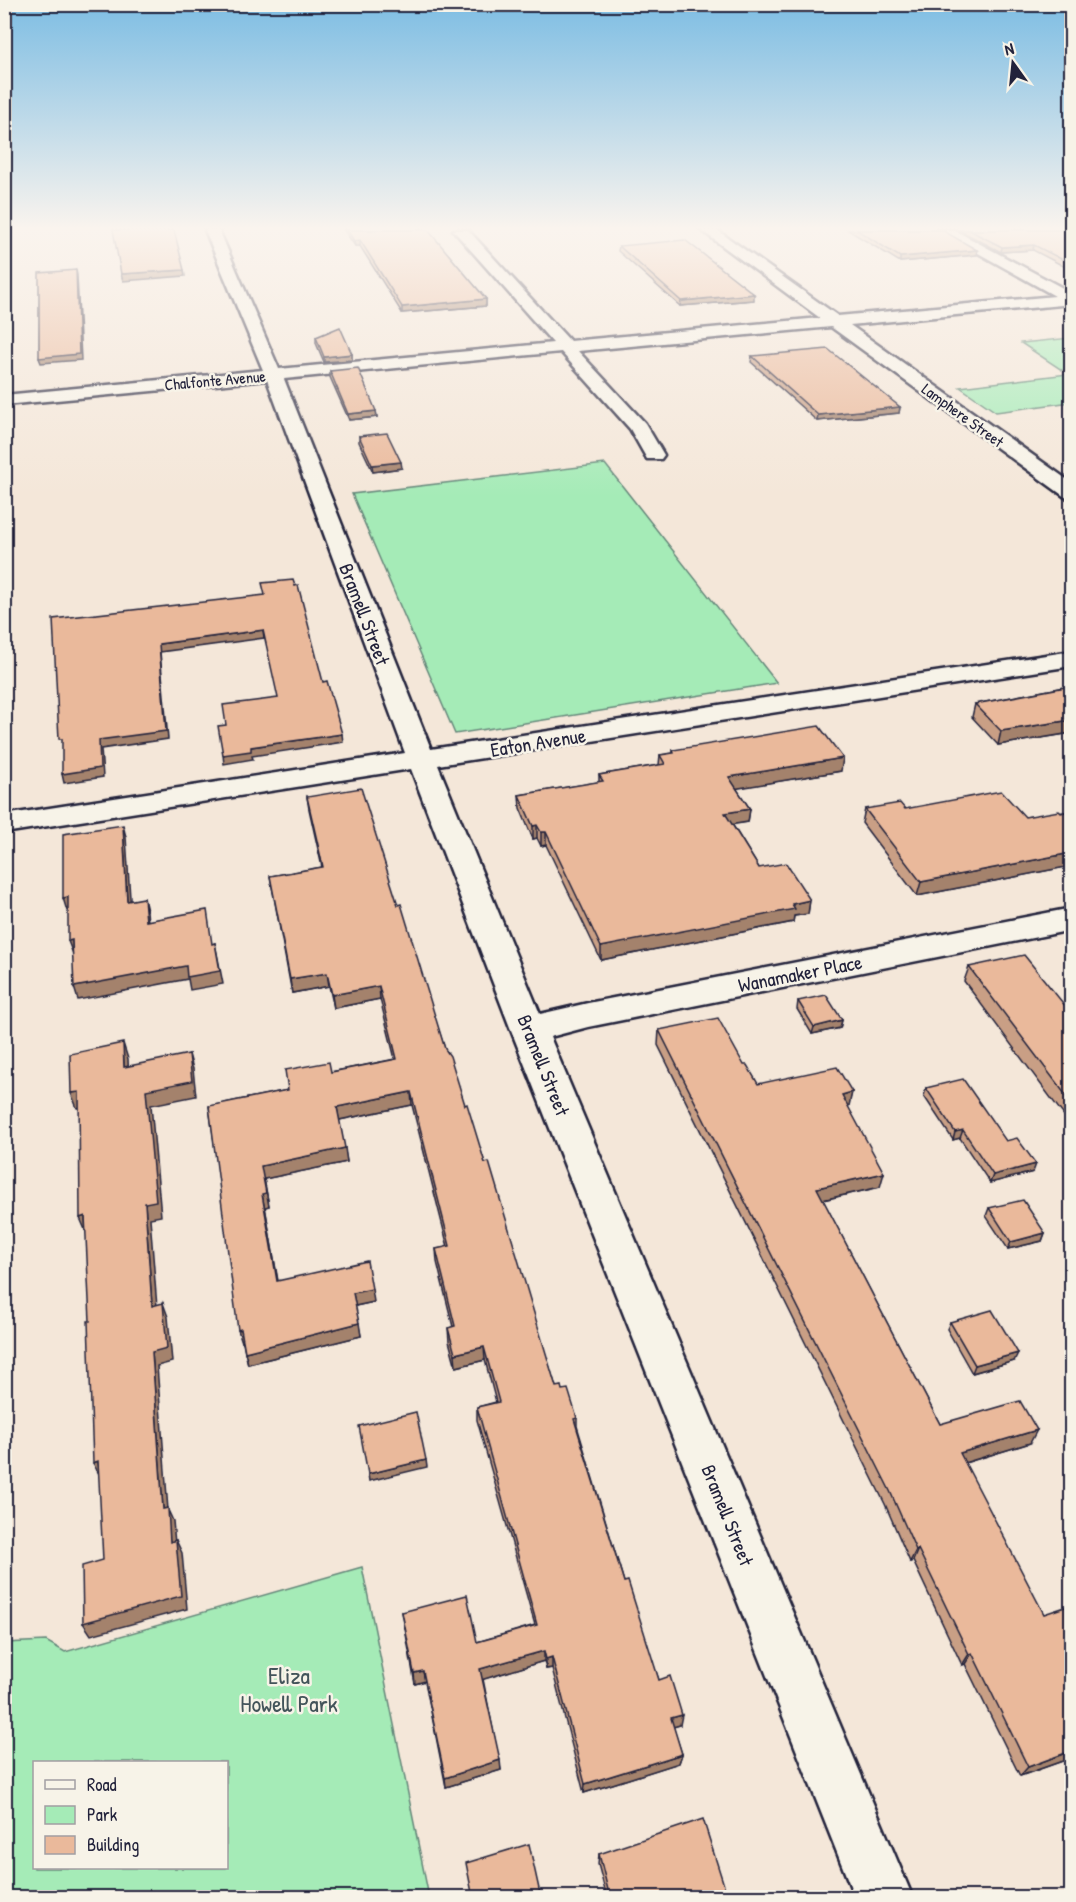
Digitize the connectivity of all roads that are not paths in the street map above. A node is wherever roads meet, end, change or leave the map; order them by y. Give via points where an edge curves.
1 (249, 319) edge
2 (540, 319) edge
3 (832, 319) edge
4 (859, 319) edge
5 (835, 321) junction
6 (565, 347) junction
7 (273, 375) junction
8 (4, 400) edge
9 (654, 455) dead end
10 (1071, 493) edge
11 (1071, 658) edge
12 (422, 760) junction
13 (4, 824) edge
14 (1071, 919) edge
15 (530, 1030) junction
16 (884, 1898) edge

1 - 7 street, Bramell Street
2 - 6 street
3 - 5 street, Lamphere Street
4 - 5 street, Chalfonte Avenue
5 - 6 street, Chalfonte Avenue
5 - 10 street, Lamphere Street
6 - 7 street, Chalfonte Avenue
6 - 9 street via 638,427
7 - 8 street, Chalfonte Avenue
7 - 12 street, Bramell Street
11 - 12 street, Eaton Avenue
12 - 13 street, Eaton Avenue
12 - 15 street, Bramell Street
14 - 15 street, Wanamaker Place via 588,1015
15 - 16 street, Bramell Street

